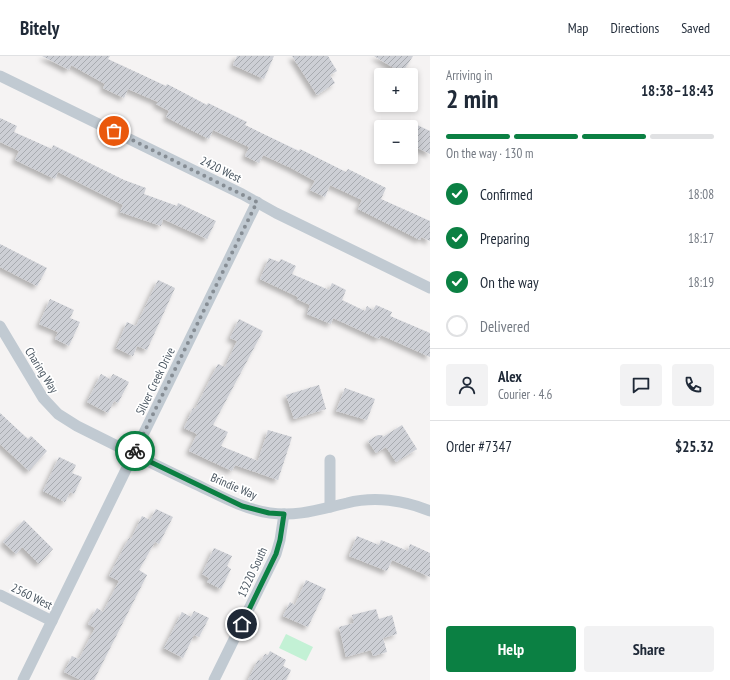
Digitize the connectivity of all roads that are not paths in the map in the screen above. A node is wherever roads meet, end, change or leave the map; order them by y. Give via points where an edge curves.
1 (0, 76) edge
2 (257, 202) junction
3 (430, 288) edge
4 (0, 326) edge
5 (134, 454) junction
6 (330, 460) dead end
7 (330, 507) junction
8 (430, 511) edge
9 (284, 514) junction
10 (0, 595) edge
11 (52, 621) junction
12 (23, 680) edge
13 (214, 680) edge

1 - 2 street, 2420 West
2 - 3 street, 2420 West
2 - 5 street, Silver Creek Drive
4 - 5 street, Charing Way via 50,407 67,421
5 - 9 street, Brindie Way via 242,506
5 - 11 street, Silver Creek Drive
6 - 7 street
7 - 8 street, Brindie Way via 378,499 403,502
7 - 9 street, Brindie Way via 315,512
9 - 13 street, 13220 South via 276,554
10 - 11 street, 2560 West
11 - 12 street, Silver Creek Drive

